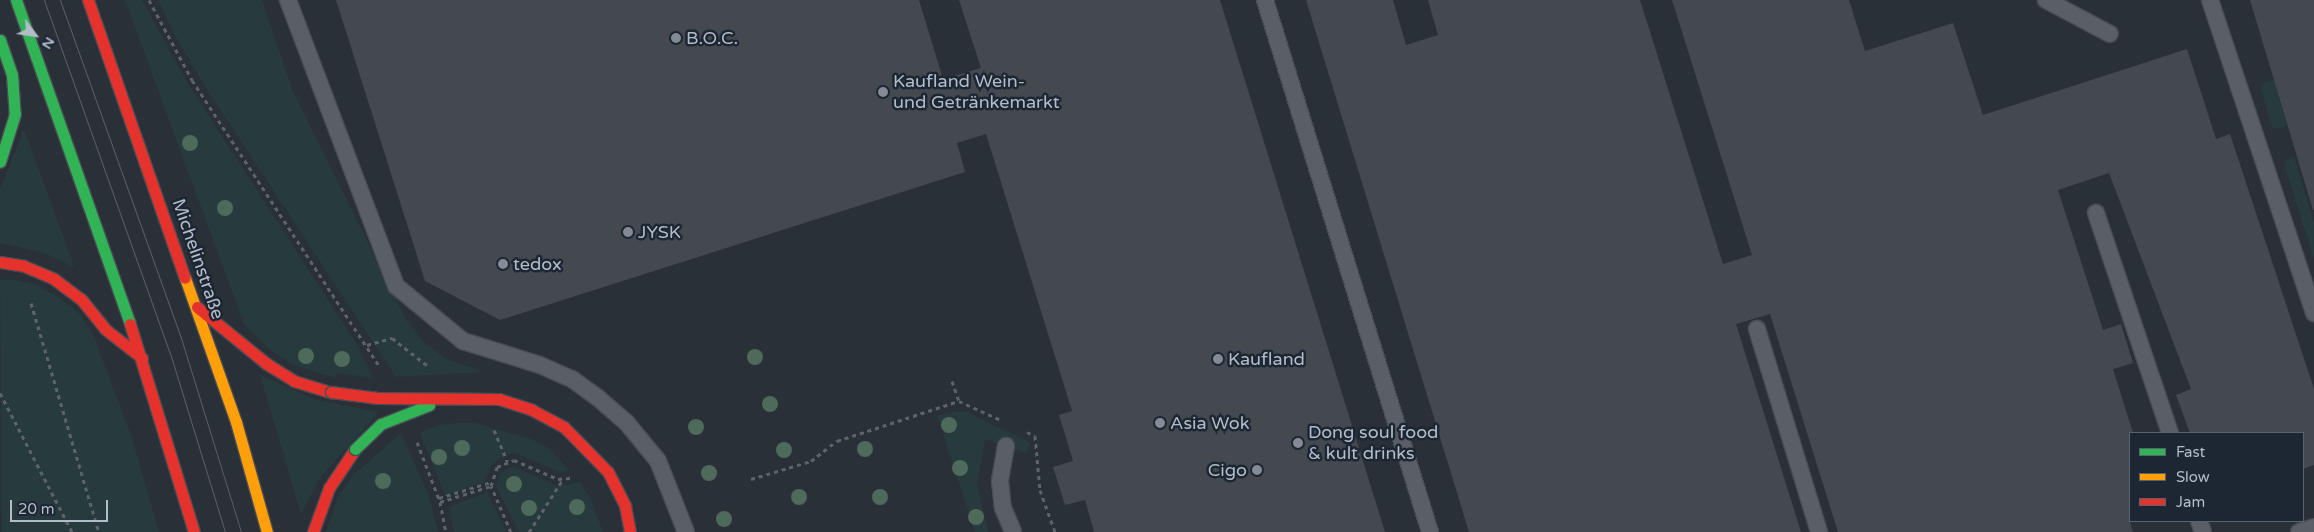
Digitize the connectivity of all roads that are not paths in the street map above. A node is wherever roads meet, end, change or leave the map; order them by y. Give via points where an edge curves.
1 (16, 0) edge
2 (88, 0) edge
3 (288, 0) edge
4 (1265, 0) edge
5 (2046, 0) edge
6 (2210, 0) edge
7 (2110, 34) dead end
8 (0, 40) edge
9 (0, 162) edge
10 (2096, 213) dead end
11 (0, 262) edge
12 (197, 306) junction
13 (2314, 313) edge
14 (1757, 329) dead end
15 (142, 358) junction
16 (439, 401) junction
17 (2170, 432) edge
18 (1006, 446) dead end
19 (2314, 527) edge
20 (194, 532) edge
21 (267, 532) edge
22 (313, 532) edge
23 (630, 532) edge
24 (686, 532) edge
25 (1013, 532) edge
26 (1430, 532) edge
27 (1819, 532) edge
28 (2298, 532) edge

1 - 15 main road
2 - 12 main road, Michelinstraße
3 - 24 lane via 396,286 463,341 540,365 572,379 597,397 626,422 658,461
4 - 26 lane
5 - 7 lane
6 - 13 lane
8 - 9 main road via 12,74 15,114
10 - 17 lane
11 - 15 main road via 24,266 54,278 82,299 105,329
12 - 16 main road, bridge via 267,364 294,381 331,392
12 - 21 main road, Michelinstraße via 236,422
14 - 27 lane
15 - 20 main road
16 - 22 main road, bridge via 381,424 355,450 329,488
16 - 23 main road, bridge via 468,397 499,399 532,410 564,427 608,472 625,506
18 - 25 lane via 1000,481 1003,508
19 - 28 lane

